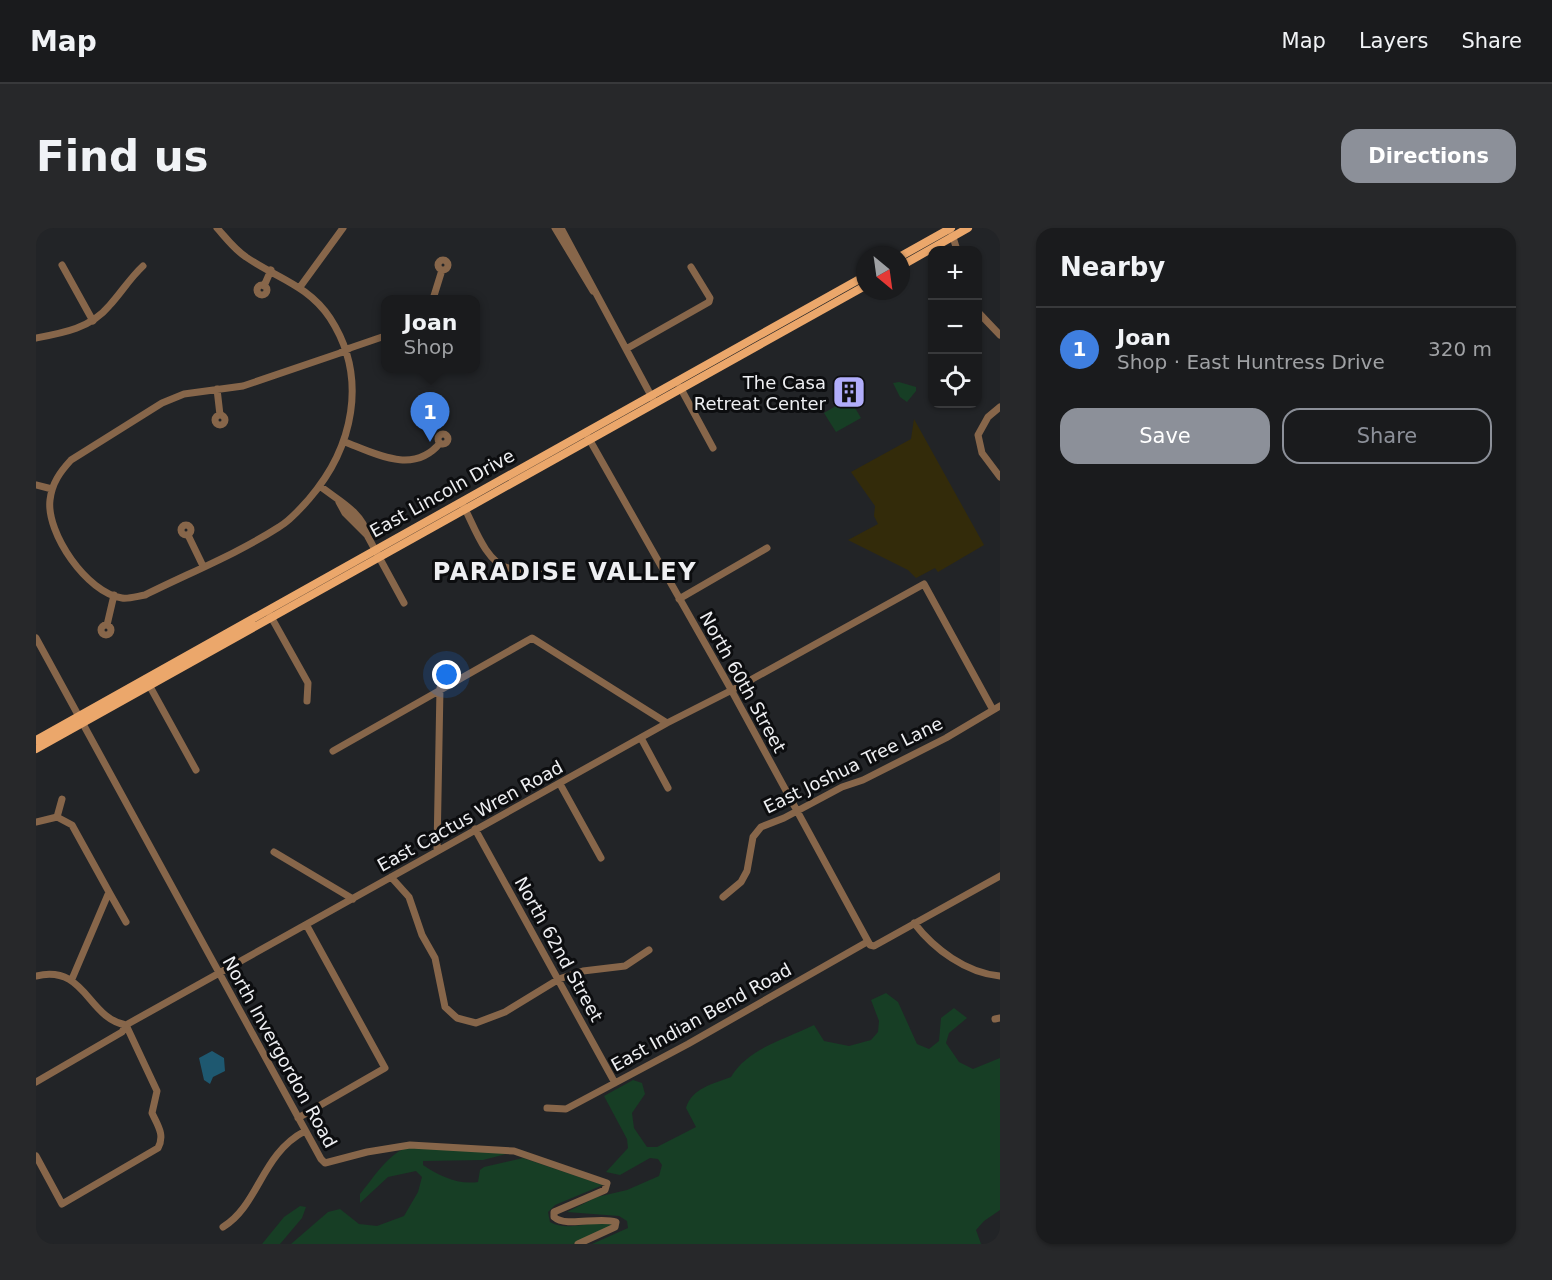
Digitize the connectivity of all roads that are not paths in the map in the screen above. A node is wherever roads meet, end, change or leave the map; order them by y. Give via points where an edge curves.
1 (217, 228) edge
2 (343, 228) edge
3 (555, 228) edge
4 (561, 228) edge
5 (968, 228) edge
6 (952, 231) edge
7 (956, 246) edge
8 (910, 252) edge
9 (910, 260) edge
10 (62, 265) dead end
11 (143, 266) dead end
12 (691, 267) dead end
13 (271, 270) junction
14 (442, 270) dead end
15 (856, 281) edge
16 (264, 286) dead end
17 (300, 287) junction
18 (856, 291) edge
19 (434, 295) edge
20 (597, 295) junction
21 (982, 316) edge
22 (93, 321) junction
23 (1000, 335) edge
24 (36, 338) edge
25 (381, 338) edge
26 (626, 349) junction
27 (345, 351) junction
28 (679, 385) junction
29 (217, 389) junction
30 (653, 400) junction
31 (1000, 407) edge
32 (220, 415) dead end
33 (588, 436) junction
34 (345, 442) junction
35 (440, 443) dead end
36 (713, 448) dead end
37 (1000, 477) edge
38 (36, 484) edge
39 (320, 486) junction
40 (52, 489) junction
41 (463, 505) junction
42 (188, 535) dead end
43 (767, 548) dead end
44 (377, 553) junction
45 (203, 566) junction
46 (545, 568) dead end
47 (114, 595) junction
48 (679, 598) junction
49 (404, 603) dead end
50 (269, 614) junction
51 (107, 625) dead end
52 (36, 638) edge
53 (148, 682) junction
54 (440, 688) junction
55 (731, 690) junction
56 (307, 701) dead end
57 (997, 708) edge
58 (81, 719) junction
59 (667, 723) junction
60 (641, 738) junction
61 (36, 740) edge
62 (36, 750) edge
63 (333, 751) dead end
64 (196, 770) dead end
65 (560, 784) junction
66 (668, 788) dead end
67 (62, 799) dead end
68 (797, 812) junction
69 (57, 817) junction
70 (36, 822) edge
71 (476, 829) junction
72 (437, 850) junction
73 (274, 852) dead end
74 (601, 858) dead end
75 (1000, 876) edge
76 (392, 877) junction
77 (109, 892) junction
78 (723, 897) dead end
79 (353, 899) junction
80 (126, 922) dead end
81 (914, 923) junction
82 (307, 926) junction
83 (870, 944) junction
84 (649, 950) dead end
85 (220, 974) junction
86 (36, 976) edge
87 (1000, 976) edge
88 (559, 979) junction
89 (72, 980) junction
90 (126, 1025) junction
91 (36, 1082) edge
92 (615, 1083) junction
93 (547, 1108) dead end
94 (298, 1118) junction
95 (305, 1131) junction
96 (36, 1156) edge
97 (223, 1227) dead end
98 (578, 1244) edge

1 - 13 street via 246,257
2 - 17 street
3 - 20 street
4 - 20 street
5 - 6 main road
6 - 7 street
6 - 8 main road
6 - 9 main road
10 - 22 street
11 - 22 street
12 - 26 street via 709,302
13 - 16 street
13 - 17 street
14 - 19 street
15 - 28 main road, East Lincoln Drive
17 - 27 street via 330,318
18 - 28 main road, East Lincoln Drive
20 - 26 street
21 - 23 street
22 - 24 street via 67,332
25 - 27 street
26 - 30 street
27 - 29 street via 243,386
27 - 34 street via 353,399
28 - 30 main road, East Lincoln Drive
28 - 36 street
29 - 32 street
29 - 40 street via 184,394 154,408 72,460 59,472
30 - 33 main road, East Lincoln Drive
31 - 37 street via 988,417 978,435 982,453
33 - 41 main road, East Lincoln Drive
33 - 48 street, North 60th Street
34 - 35 street via 405,461 425,457
34 - 39 street
38 - 40 street
39 - 44 street via 359,518
39 - 45 street via 281,527
40 - 47 street via 53,524 76,568 95,587
41 - 44 main road, East Lincoln Drive
41 - 46 street via 494,560 506,568
42 - 45 street
43 - 48 street
44 - 49 street
44 - 50 main road, East Lincoln Drive
45 - 47 street via 144,595
47 - 51 street
48 - 55 street, North 60th Street
50 - 53 main road, East Lincoln Drive
50 - 56 street via 308,683
52 - 58 street, North Invergordon Road
53 - 58 main road, East Lincoln Drive
53 - 64 street
54 - 59 street via 532,638
54 - 63 street
54 - 72 street
55 - 57 street, East Cactus Wren Road via 924,584
55 - 59 street, East Cactus Wren Road
55 - 68 street, North 60th Street
57 - 68 street, East Joshua Tree Lane via 943,740
58 - 61 main road, East Lincoln Drive
58 - 62 main road, East Lincoln Drive
58 - 85 street, North Invergordon Road
59 - 60 street, East Cactus Wren Road
60 - 65 street, East Cactus Wren Road
60 - 66 street
65 - 71 street, East Cactus Wren Road
65 - 74 street
67 - 69 street
68 - 78 street, East Joshua Tree Lane via 756,831 747,872
68 - 83 street, North 60th Street
69 - 70 street
69 - 77 street via 72,825
71 - 72 street, East Cactus Wren Road
71 - 88 street, North 62nd Street
72 - 76 street, East Cactus Wren Road
73 - 79 street
75 - 81 street, East Indian Bend Road
76 - 79 street, East Cactus Wren Road
76 - 88 street via 409,897 435,958 445,1007 457,1018 476,1023 505,1012
77 - 80 street
77 - 89 street
79 - 82 street, East Cactus Wren Road
81 - 83 street, East Indian Bend Road
81 - 87 street via 930,944 957,961
82 - 85 street, East Cactus Wren Road
82 - 94 street via 385,1068
83 - 92 street, East Indian Bend Road
84 - 88 street via 625,966 583,971
85 - 90 street, East Cactus Wren Road
85 - 94 street, North Invergordon Road
86 - 89 street via 47,973
88 - 92 street, North 62nd Street
89 - 90 street via 105,1017
90 - 91 street, East Cactus Wren Road via 122,1032
90 - 96 street via 158,1091 152,1113 162,1141 158,1148 62,1204
92 - 93 street, East Indian Bend Road via 566,1109
94 - 95 street, North Invergordon Road
95 - 97 street via 284,1144 238,1214
95 - 98 street, North Invergordon Road via 325,1163 410,1145 517,1152 607,1183 605,1190 554,1212 554,1217 562,1222 616,1222 615,1227

